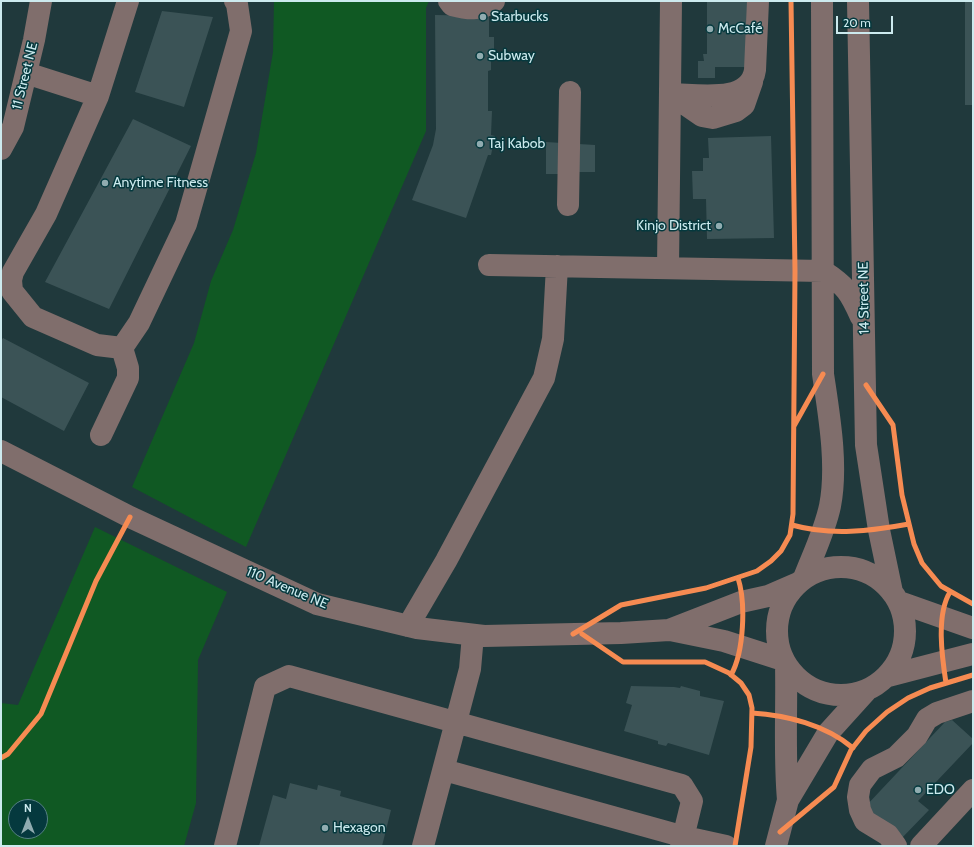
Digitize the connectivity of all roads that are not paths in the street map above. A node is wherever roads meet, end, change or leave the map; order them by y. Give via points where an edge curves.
1 (41, 1) edge
2 (128, 1) edge
3 (235, 1) edge
4 (449, 1) edge
5 (494, 1) edge
6 (671, 1) edge
7 (758, 1) edge
8 (822, 1) edge
9 (858, 1) edge
10 (26, 73) junction
11 (570, 92) dead end
12 (670, 94) junction
13 (98, 96) junction
14 (1, 149) edge
15 (568, 205) dead end
16 (489, 265) dead end
17 (557, 266) junction
18 (668, 268) junction
19 (7, 269) edge
20 (823, 271) junction
21 (864, 326) junction
22 (122, 348) junction
23 (101, 435) dead end
24 (1, 451) edge
25 (801, 581) junction
26 (896, 597) junction
27 (408, 626) junction
28 (973, 628) edge
29 (668, 630) junction
30 (473, 635) junction
31 (973, 654) edge
32 (785, 663) junction
33 (888, 676) junction
34 (866, 691) junction
35 (973, 701) edge
36 (456, 723) junction
37 (444, 770) junction
38 (973, 790) edge
39 (788, 800) junction
40 (683, 841) edge
41 (225, 846) edge
42 (423, 846) edge
43 (726, 846) edge
44 (776, 846) edge
45 (896, 846) edge
46 (921, 846) edge

1 - 10 street, 11 Street NE
2 - 13 street
3 - 22 street via 241,31 186,224 139,323
4 - 5 street via 452,5 470,10
6 - 12 street
7 - 12 street via 754,79 738,93
8 - 20 street
9 - 21 street, 14 Street NE
10 - 13 street
10 - 14 street, 11 Street NE via 12,127
11 - 15 street
12 - 18 street
13 - 19 street via 46,214
16 - 17 street
17 - 18 street
17 - 27 street via 553,339 544,378
18 - 20 street
19 - 22 street via 12,291 33,317 97,345
20 - 21 street via 841,282 852,296
20 - 25 street via 824,374 829,414 832,490 830,508
21 - 26 street, 14 Street NE via 866,445 879,530
22 - 23 street via 128,378
24 - 27 street, 110 Avenue NE via 130,517 317,604
25 - 26 street via 822,570 841,567 861,570 878,578
25 - 29 street, 110 Avenue NE via 768,596 741,602
25 - 32 street via 785,599 778,619 777,640
26 - 28 street
26 - 33 street via 905,617 906,633 904,649
27 - 30 street, 110 Avenue NE
29 - 30 street, 110 Avenue NE
29 - 32 street, 110 Avenue NE via 724,641
30 - 36 street via 470,669
31 - 33 street
32 - 34 street via 802,682 821,693 836,696
32 - 39 street via 785,766
33 - 34 street
34 - 39 street via 828,733
35 - 45 street via 927,719 917,736 896,757 872,769 860,785 858,797 865,821 888,835
36 - 37 street
36 - 40 street via 682,785 692,802
36 - 41 street via 289,676 265,687
37 - 40 street
37 - 42 street
38 - 46 street
39 - 44 street
40 - 43 street

